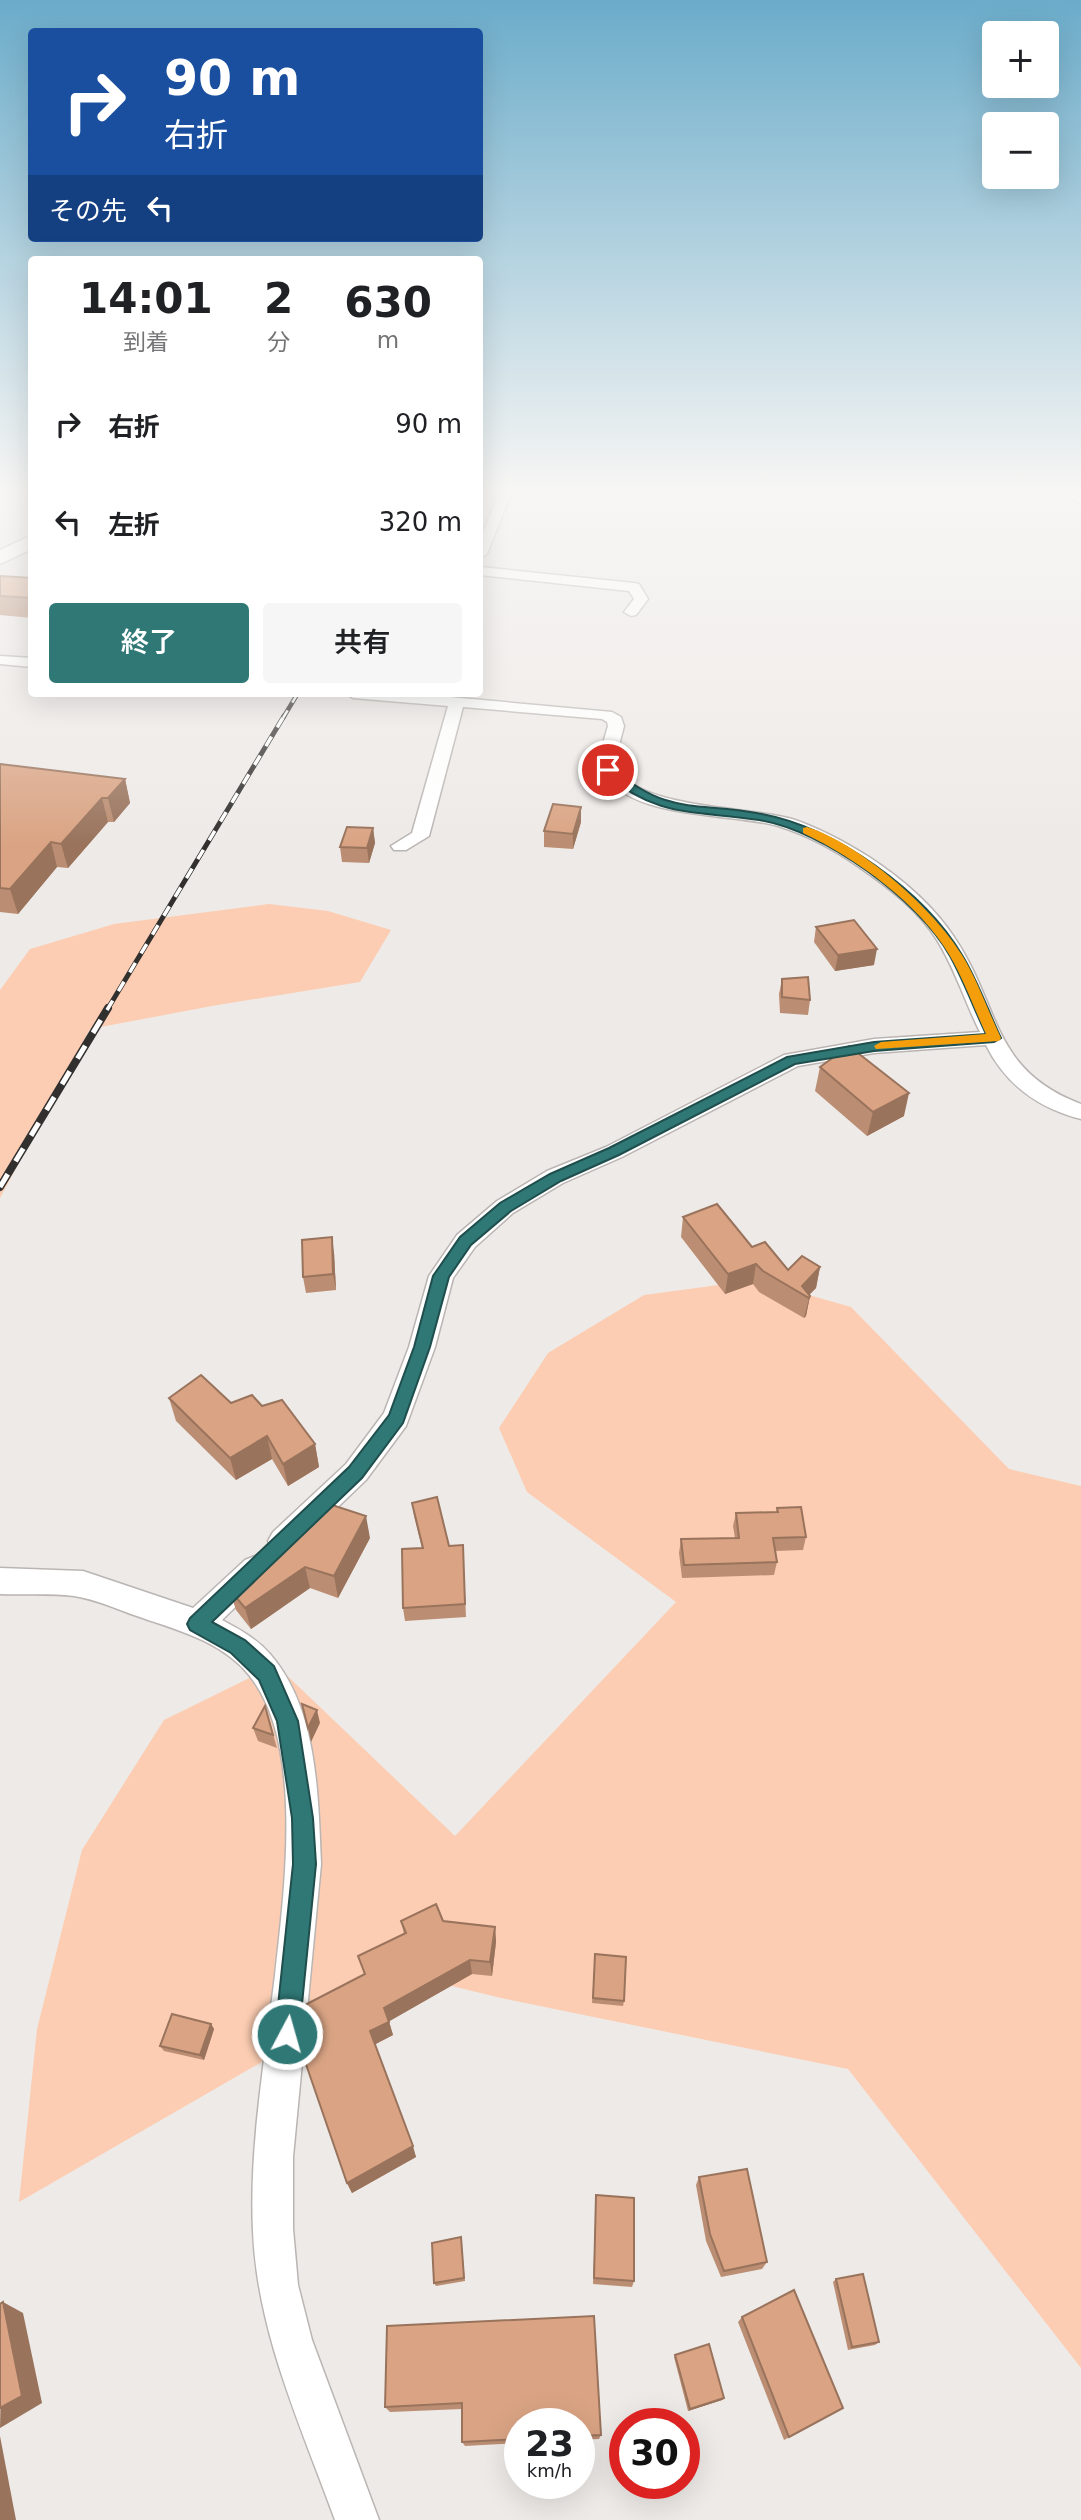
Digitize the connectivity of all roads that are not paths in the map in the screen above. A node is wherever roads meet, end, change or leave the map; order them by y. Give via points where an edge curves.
1 (633, 609) edge
2 (631, 612) dead end
3 (0, 660) edge
4 (28, 663) edge
5 (422, 697) edge
6 (457, 702) junction
7 (400, 846) dead end
8 (994, 1038) junction
9 (1081, 1112) edge
10 (0, 1581) edge
11 (197, 1624) junction
12 (357, 2520) edge

1 - 2 street
3 - 4 street
5 - 6 street
6 - 7 street via 420,836
6 - 8 street via 610,717 616,729 604,762 640,794 678,809 776,820 837,845 888,881 932,921 957,956
8 - 9 street via 1013,1072 1028,1087
8 - 11 street via 874,1046 792,1060 614,1152 555,1177 505,1207 466,1241 441,1276 396,1418 356,1472
10 - 11 street via 75,1583
11 - 12 street via 238,1646 266,1673 288,1721 304,1864 274,2157 273,2229 278,2285 291,2340

